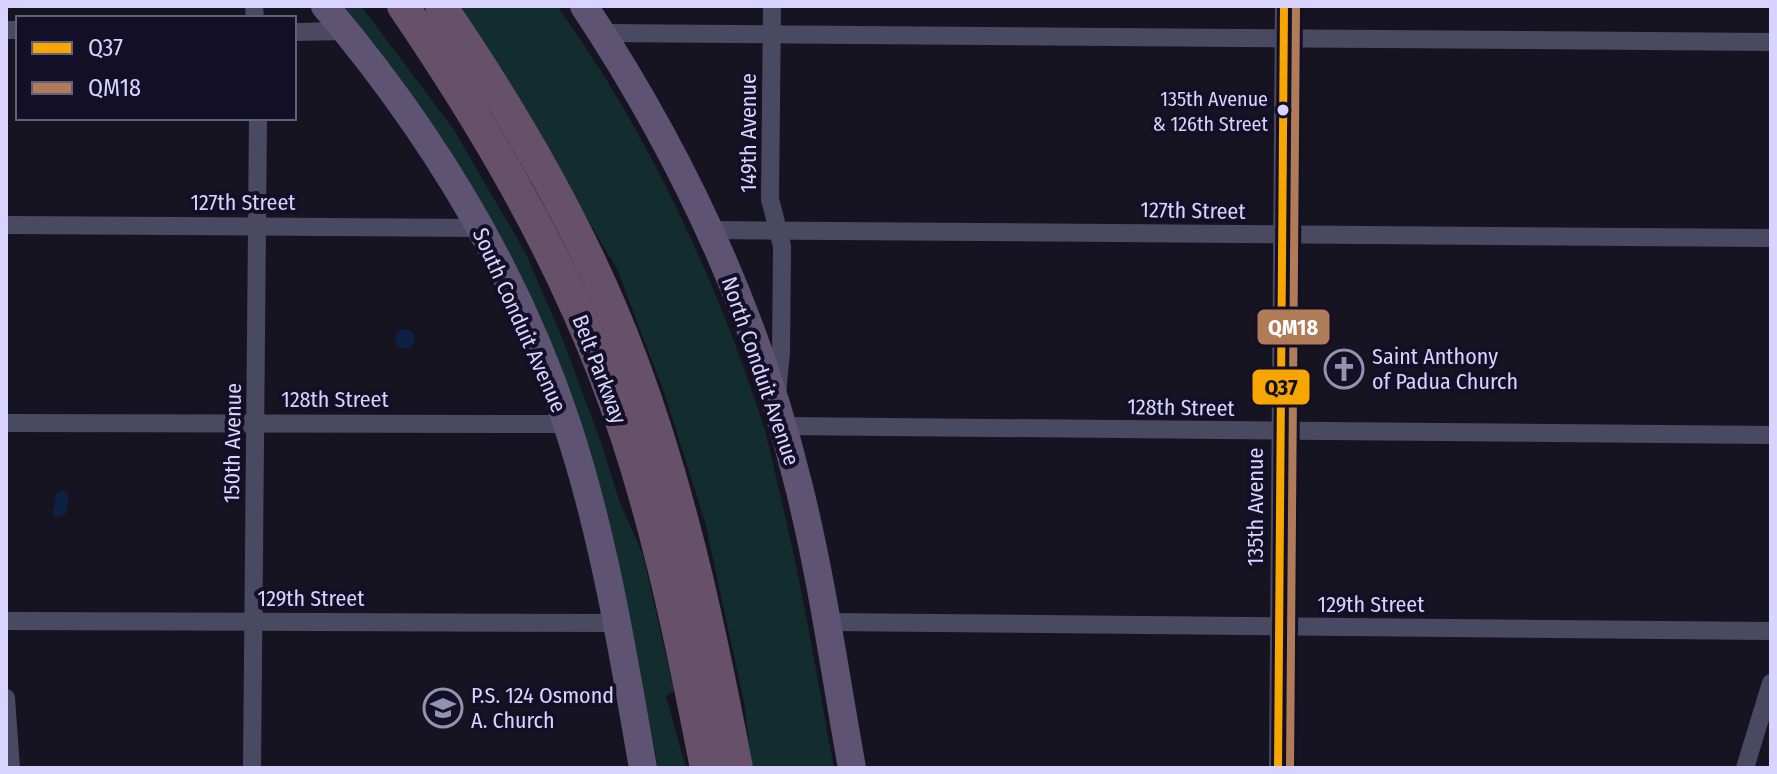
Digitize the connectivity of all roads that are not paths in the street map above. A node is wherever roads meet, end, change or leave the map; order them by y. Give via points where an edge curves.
1 (325, 6) edge
2 (403, 6) edge
3 (441, 6) edge
4 (584, 6) edge
5 (772, 6) edge
6 (1284, 6) edge
7 (346, 31) junction
8 (296, 32) edge
9 (602, 33) junction
10 (772, 33) junction
11 (1284, 39) junction
12 (1771, 42) edge
13 (258, 120) edge
14 (6, 225) edge
15 (258, 226) junction
16 (480, 228) junction
17 (710, 230) junction
18 (778, 230) junction
19 (1281, 235) junction
20 (1771, 238) edge
21 (779, 414) junction
22 (6, 423) edge
23 (256, 423) junction
24 (567, 424) junction
25 (1280, 432) junction
26 (1771, 435) edge
27 (6, 621) edge
28 (252, 622) junction
29 (826, 622) junction
30 (616, 623) junction
31 (1279, 628) junction
32 (1771, 631) edge
33 (1771, 683) edge
34 (6, 698) edge
35 (11, 768) edge
36 (252, 768) edge
37 (643, 768) edge
38 (706, 768) edge
39 (737, 768) edge
40 (852, 768) edge
41 (1278, 768) edge
42 (1745, 768) edge

1 - 7 main road, South Conduit Avenue
2 - 38 highway, Belt Parkway via 514,182 605,375 658,550
3 - 39 highway, Belt Parkway via 553,188 626,344 682,519
4 - 9 main road, North Conduit Avenue
5 - 10 street, 149th Avenue
6 - 11 street, 135th Avenue
7 - 8 street
7 - 16 main road, South Conduit Avenue via 413,119
9 - 10 street
9 - 17 main road, North Conduit Avenue via 661,131
10 - 11 street
10 - 18 street, 149th Avenue via 770,199
11 - 12 street
11 - 19 street, 135th Avenue
13 - 15 street, 150th Avenue
14 - 15 street, 127th Street
15 - 16 street, 127th Street
15 - 23 street, 150th Avenue
16 - 24 main road, South Conduit Avenue via 531,332
17 - 18 street, 127th Street
17 - 21 main road, North Conduit Avenue
18 - 19 street, 127th Street
18 - 21 street, 149th Avenue
19 - 20 street, 127th Street
19 - 25 street, 135th Avenue
21 - 25 street, 128th Street
21 - 29 main road, North Conduit Avenue
22 - 23 street, 128th Street
23 - 24 street, 128th Street
23 - 28 street, 150th Avenue
24 - 30 main road, South Conduit Avenue
25 - 26 street, 128th Street
25 - 31 street, 135th Avenue
27 - 28 street, 129th Street
28 - 30 street, 129th Street
28 - 36 street, 150th Avenue
29 - 31 street, 129th Street
29 - 40 main road, North Conduit Avenue
30 - 37 main road, South Conduit Avenue
31 - 32 street, 129th Street
31 - 41 street, 135th Avenue
33 - 42 street
34 - 35 street

